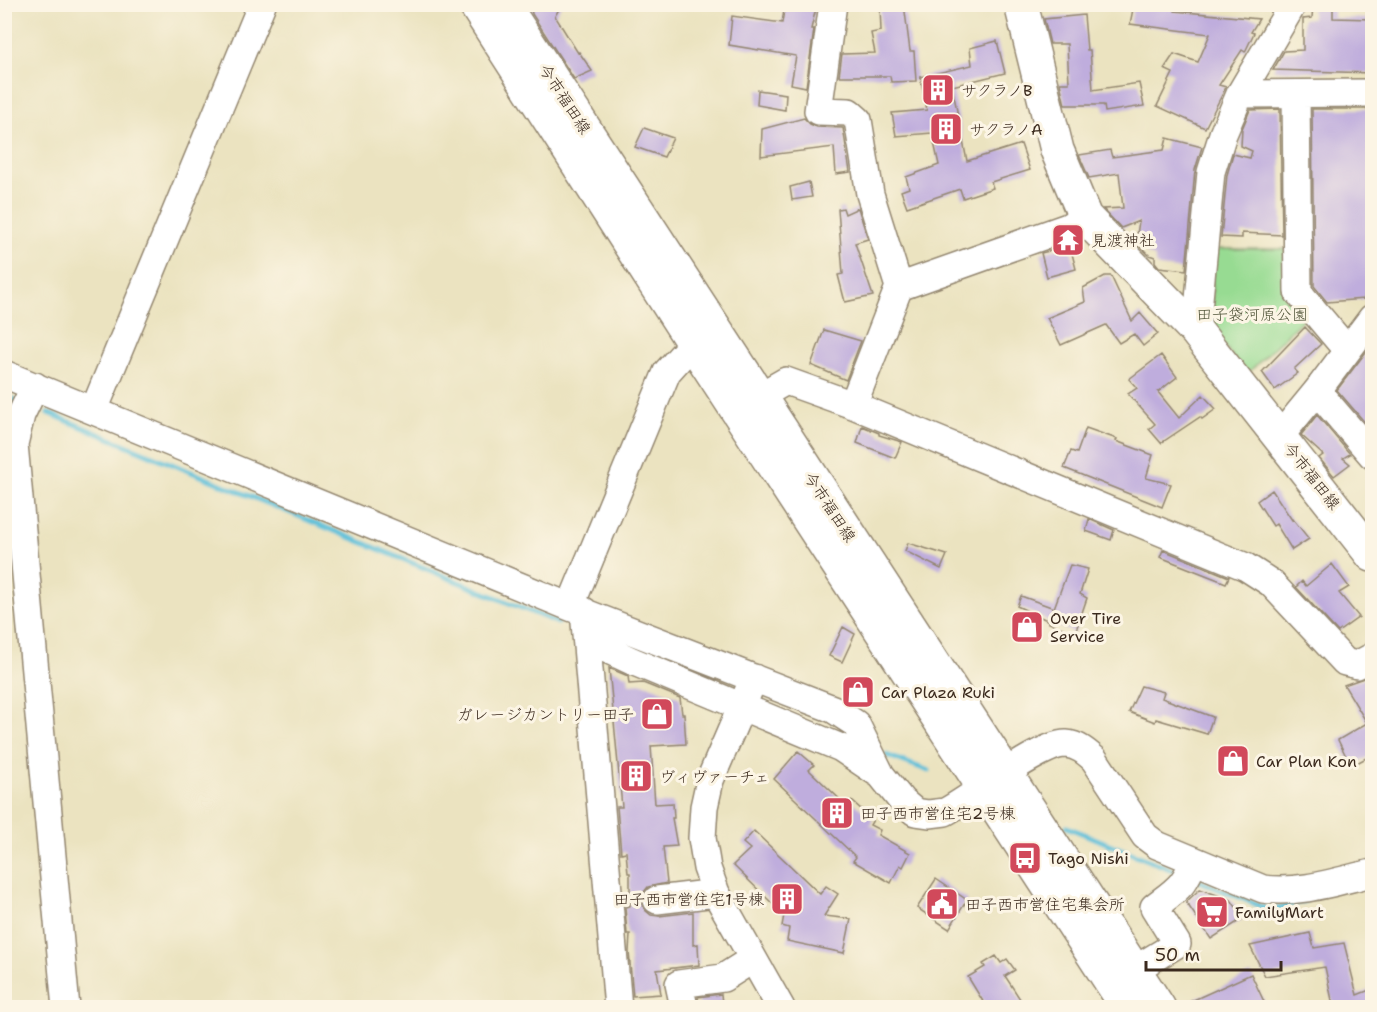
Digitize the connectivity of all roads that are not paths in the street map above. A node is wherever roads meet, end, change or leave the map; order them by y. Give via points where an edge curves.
1 (262, 4) edge
2 (475, 4) edge
3 (503, 4) edge
4 (833, 4) edge
5 (1021, 4) edge
6 (1293, 4) edge
7 (1372, 93) edge
8 (1240, 94) junction
9 (1296, 94) junction
10 (1085, 217) junction
11 (899, 287) junction
12 (1372, 318) edge
13 (1197, 331) junction
14 (693, 344) junction
15 (1347, 350) junction
16 (4, 374) edge
17 (34, 386) junction
18 (1317, 391) junction
19 (758, 397) junction
20 (853, 405) junction
21 (94, 410) junction
22 (1280, 436) junction
23 (1372, 455) edge
24 (1372, 555) edge
25 (577, 609) junction
26 (587, 640) junction
27 (1372, 657) edge
28 (754, 678) junction
29 (741, 707) junction
30 (881, 775) junction
31 (995, 781) junction
32 (1190, 869) junction
33 (1372, 873) edge
34 (716, 893) junction
35 (657, 900) dead end
36 (753, 959) junction
37 (1134, 970) junction
38 (684, 1007) edge
39 (66, 1008) edge
40 (618, 1008) edge
41 (781, 1008) edge
42 (1128, 1008) edge
43 (1159, 1008) edge

1 - 21 street
2 - 14 main road, 今市福田線
3 - 19 main road, 今市福田線
4 - 11 street via 818,111 849,112 858,120 870,194
5 - 10 main road, 今市福田線 via 1057,150
6 - 8 street
7 - 9 street
8 - 9 street
8 - 13 street via 1211,172
9 - 15 street via 1298,292
10 - 11 street via 1068,227
10 - 13 main road, 今市福田線
11 - 20 street
12 - 15 street
13 - 22 main road, 今市福田線
14 - 25 street via 667,372
14 - 31 main road, 今市福田線
15 - 18 street
16 - 17 street
17 - 21 street
17 - 39 street via 14,444
18 - 22 street
18 - 23 street
19 - 20 street via 786,381
19 - 31 main road, 今市福田線
20 - 27 street via 1246,567 1272,583 1345,663 1357,665
21 - 25 street
22 - 24 main road, 今市福田線
25 - 26 street
25 - 28 street
26 - 29 street
26 - 40 street
28 - 29 street
28 - 30 street via 832,709 856,724
29 - 30 street via 841,748
29 - 34 street via 710,780 704,807 702,838
30 - 31 street via 915,812 929,814 945,812
31 - 32 street via 1054,746 1067,744 1083,749 1094,759 1145,836
31 - 37 main road, 今市福田線
31 - 42 main road, 今市福田線
32 - 33 street via 1279,891
32 - 37 street via 1181,887 1154,907 1177,944
34 - 35 street
34 - 36 street
36 - 38 street via 723,978 679,984
36 - 41 street
37 - 43 main road, 今市福田線

